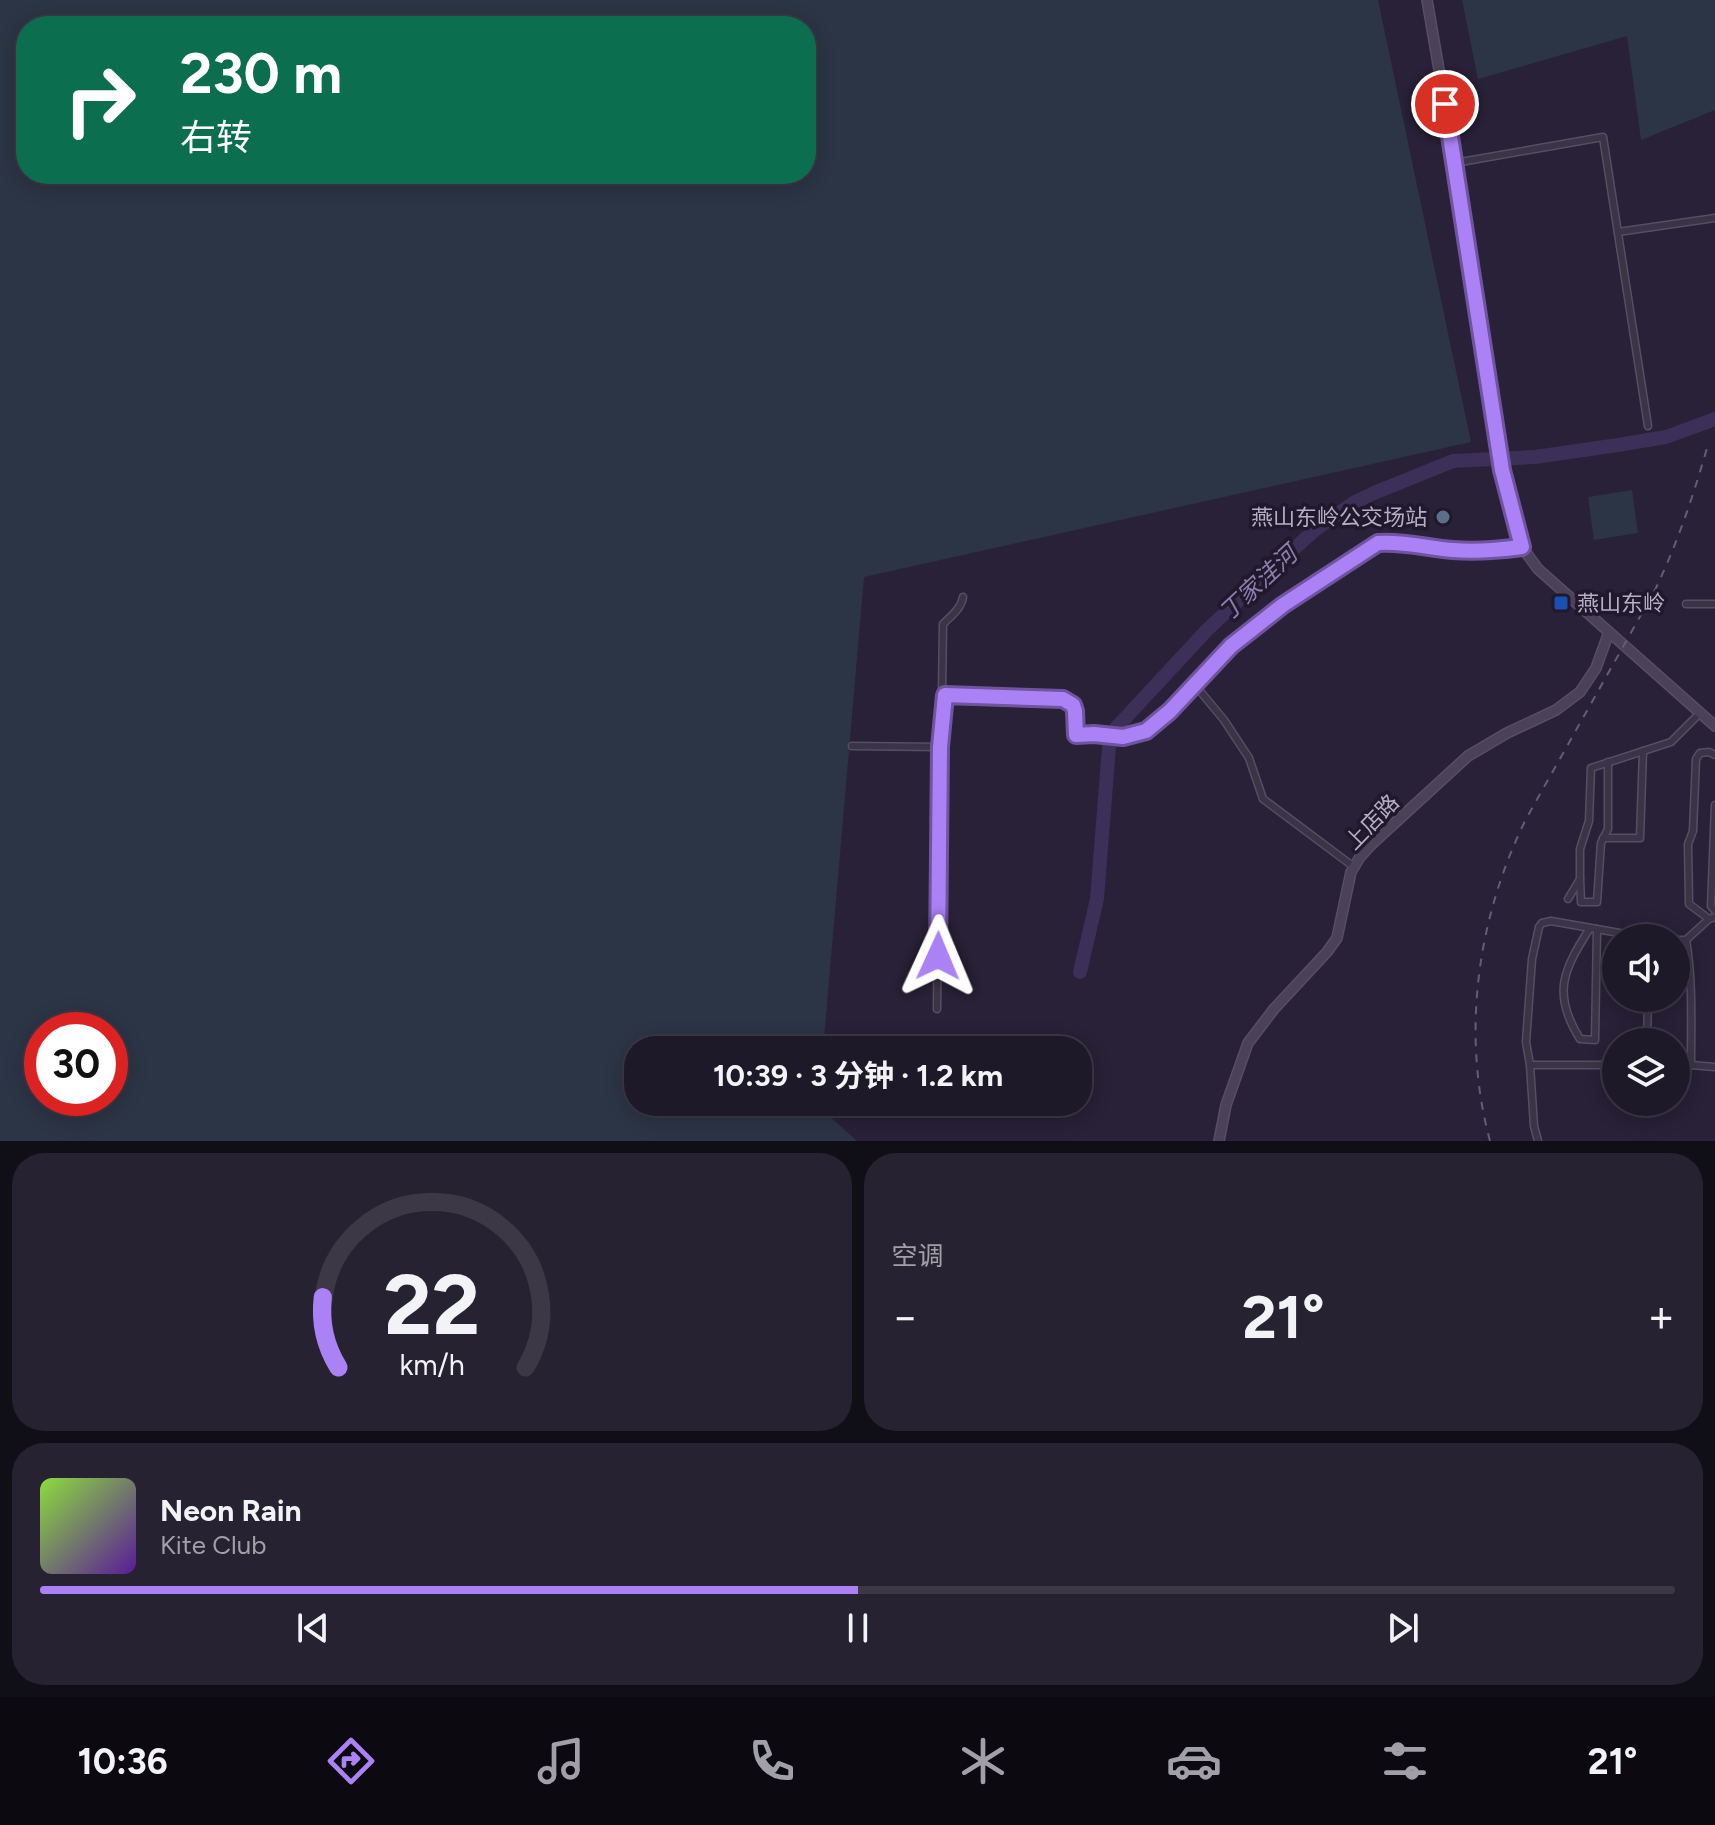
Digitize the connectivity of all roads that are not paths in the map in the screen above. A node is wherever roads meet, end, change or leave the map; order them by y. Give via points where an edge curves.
1 (1427, 0) edge
2 (1455, 163) junction
3 (1715, 218) edge
4 (1618, 232) junction
5 (1648, 426) dead end
6 (1522, 547) junction
7 (963, 597) dead end
8 (1686, 604) dead end
9 (1715, 604) edge
10 (1609, 632) junction
11 (1195, 685) junction
12 (945, 695) junction
13 (1700, 713) junction
14 (1715, 726) edge
15 (852, 746) dead end
16 (940, 747) junction
17 (1643, 751) junction
18 (1715, 755) edge
19 (1608, 762) junction
20 (1715, 805) edge
21 (1603, 838) junction
22 (1354, 867) junction
23 (1580, 879) junction
24 (1568, 899) dead end
25 (1715, 911) edge
26 (1712, 918) edge
27 (1594, 928) junction
28 (1602, 929) edge
29 (1690, 937) edge
30 (1690, 961) edge
31 (937, 1009) dead end
32 (1530, 1065) junction
33 (1602, 1065) edge
34 (1691, 1065) joint
35 (1715, 1067) edge
36 (1219, 1141) edge
37 (1538, 1141) edge

1 - 2 street
2 - 4 street via 1603,137
2 - 6 street via 1502,470
3 - 4 street
4 - 5 street
6 - 10 street via 1538,569
6 - 11 street via 1487,551 1378,543 1283,605 1231,646
7 - 12 street via 943,624
8 - 9 street
10 - 13 street
10 - 22 street, 上店路 via 1580,692 1468,756
11 - 12 street via 1146,731 1123,737 1076,735 1073,705 1063,699
11 - 22 street via 1249,758 1263,799
12 - 16 street
13 - 14 street
13 - 17 street via 1671,742
15 - 16 street
16 - 31 street
17 - 19 street
17 - 21 street via 1640,838
18 - 26 street via 1700,753 1696,759 1688,844 1689,904
19 - 21 street via 1608,829
19 - 23 street via 1591,768
20 - 25 street
21 - 23 street via 1597,902 1581,902
22 - 36 street, 上店路 via 1337,938 1248,1043
23 - 24 street
26 - 29 street
27 - 27 street via 1568,964 1563,990 1571,1025 1580,1039 1595,1040
27 - 28 street
27 - 32 street via 1551,921 1539,927 1526,1042
30 - 34 street
32 - 33 street
32 - 37 street
34 - 35 street

